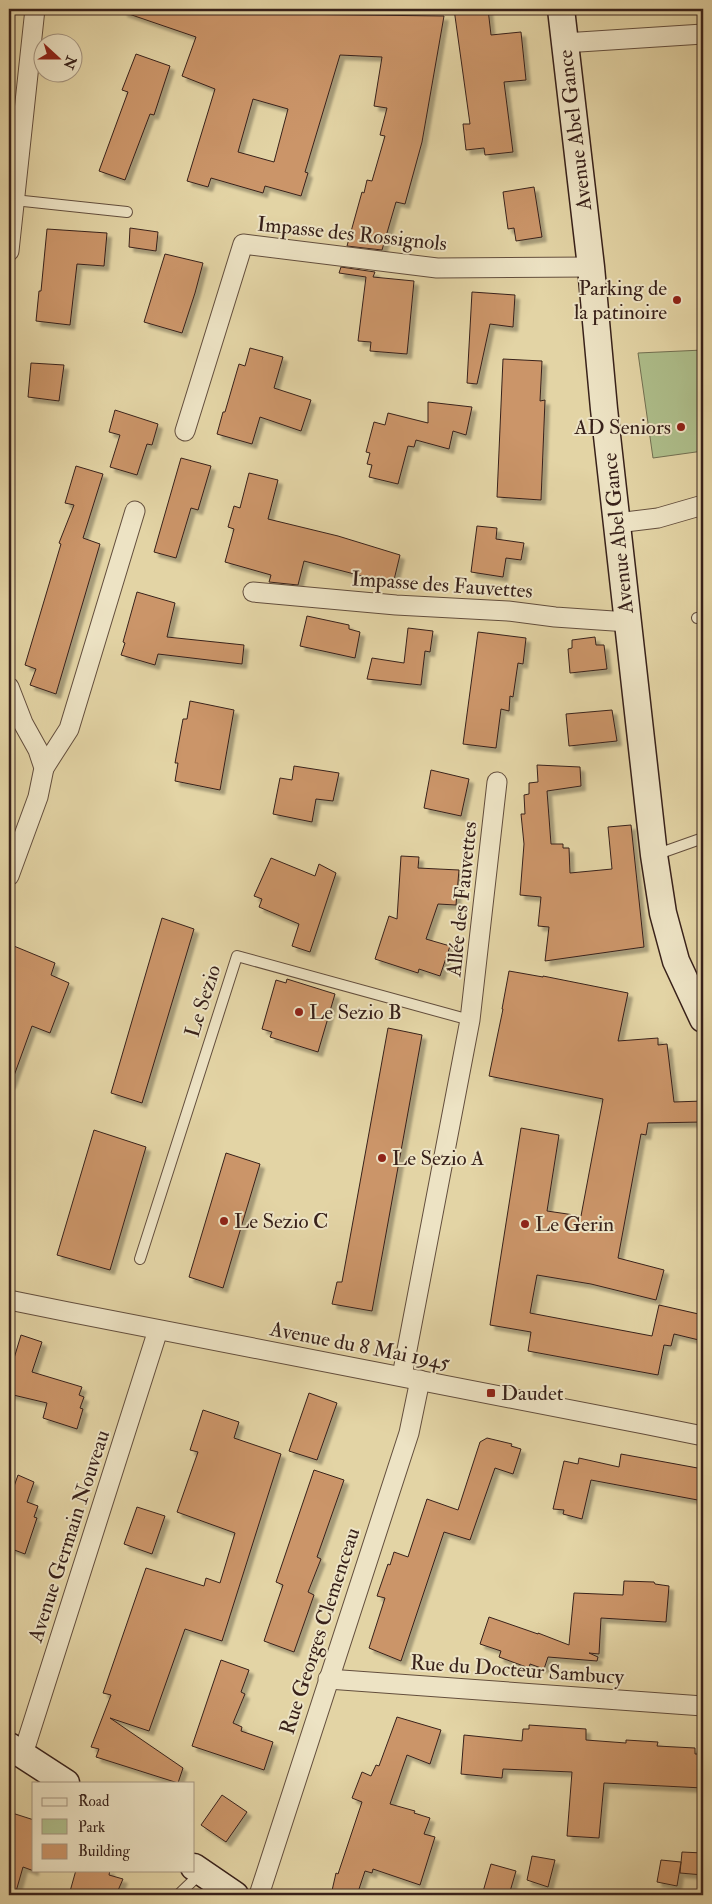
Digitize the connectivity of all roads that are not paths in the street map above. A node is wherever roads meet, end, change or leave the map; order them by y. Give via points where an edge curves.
1 (35, 9) edge
2 (561, 9) edge
3 (703, 34) edge
4 (564, 43) junction
5 (16, 106) edge
6 (14, 200) junction
7 (127, 212) dead end
8 (9, 251) edge
9 (591, 267) junction
10 (185, 431) dead end
11 (703, 505) edge
12 (135, 511) dead end
13 (617, 524) junction
14 (253, 592) dead end
15 (628, 622) junction
16 (9, 687) edge
17 (44, 768) junction
18 (498, 782) dead end
19 (703, 838) edge
20 (654, 856) junction
21 (9, 876) edge
22 (703, 1019) edge
23 (470, 1020) junction
24 (140, 1259) dead end
25 (9, 1300) edge
26 (158, 1330) junction
27 (411, 1378) junction
28 (703, 1436) edge
29 (328, 1679) junction
30 (703, 1706) edge
31 (16, 1750) edge
32 (64, 1782) edge
33 (198, 1870) edge
34 (178, 1895) edge
35 (235, 1895) edge
36 (258, 1895) edge

1 - 5 street
2 - 4 main road, Avenue Abel Gance
3 - 4 street
4 - 9 main road, Avenue Abel Gance
5 - 6 street
6 - 7 lane
6 - 8 street
9 - 10 street, Impasse des Rossignols via 437,268 243,244
9 - 13 main road, Avenue Abel Gance
11 - 13 street via 658,518
12 - 17 street via 69,729
13 - 15 main road, Avenue Abel Gance
14 - 15 street, Impasse des Fauvettes
15 - 20 main road, Avenue Abel Gance
16 - 17 street
17 - 21 street via 38,797
18 - 23 street, Allée des Fauvettes
19 - 20 lane
20 - 22 main road, Avenue Abel Gance via 663,913 676,961
23 - 24 lane, Le Sezio via 237,956
23 - 27 street, Allée des Fauvettes
25 - 26 street, Avenue du 8 Mai 1945
26 - 27 street, Avenue du 8 Mai 1945
26 - 31 street, Avenue Germain Nouveau
27 - 28 street, Avenue du 8 Mai 1945
27 - 29 street, Rue Georges Clemenceau via 408,1433
29 - 30 street, Rue du Docteur Sambucy
29 - 36 street, Rue Georges Clemenceau
31 - 32 main road
33 - 34 lane
33 - 35 main road

